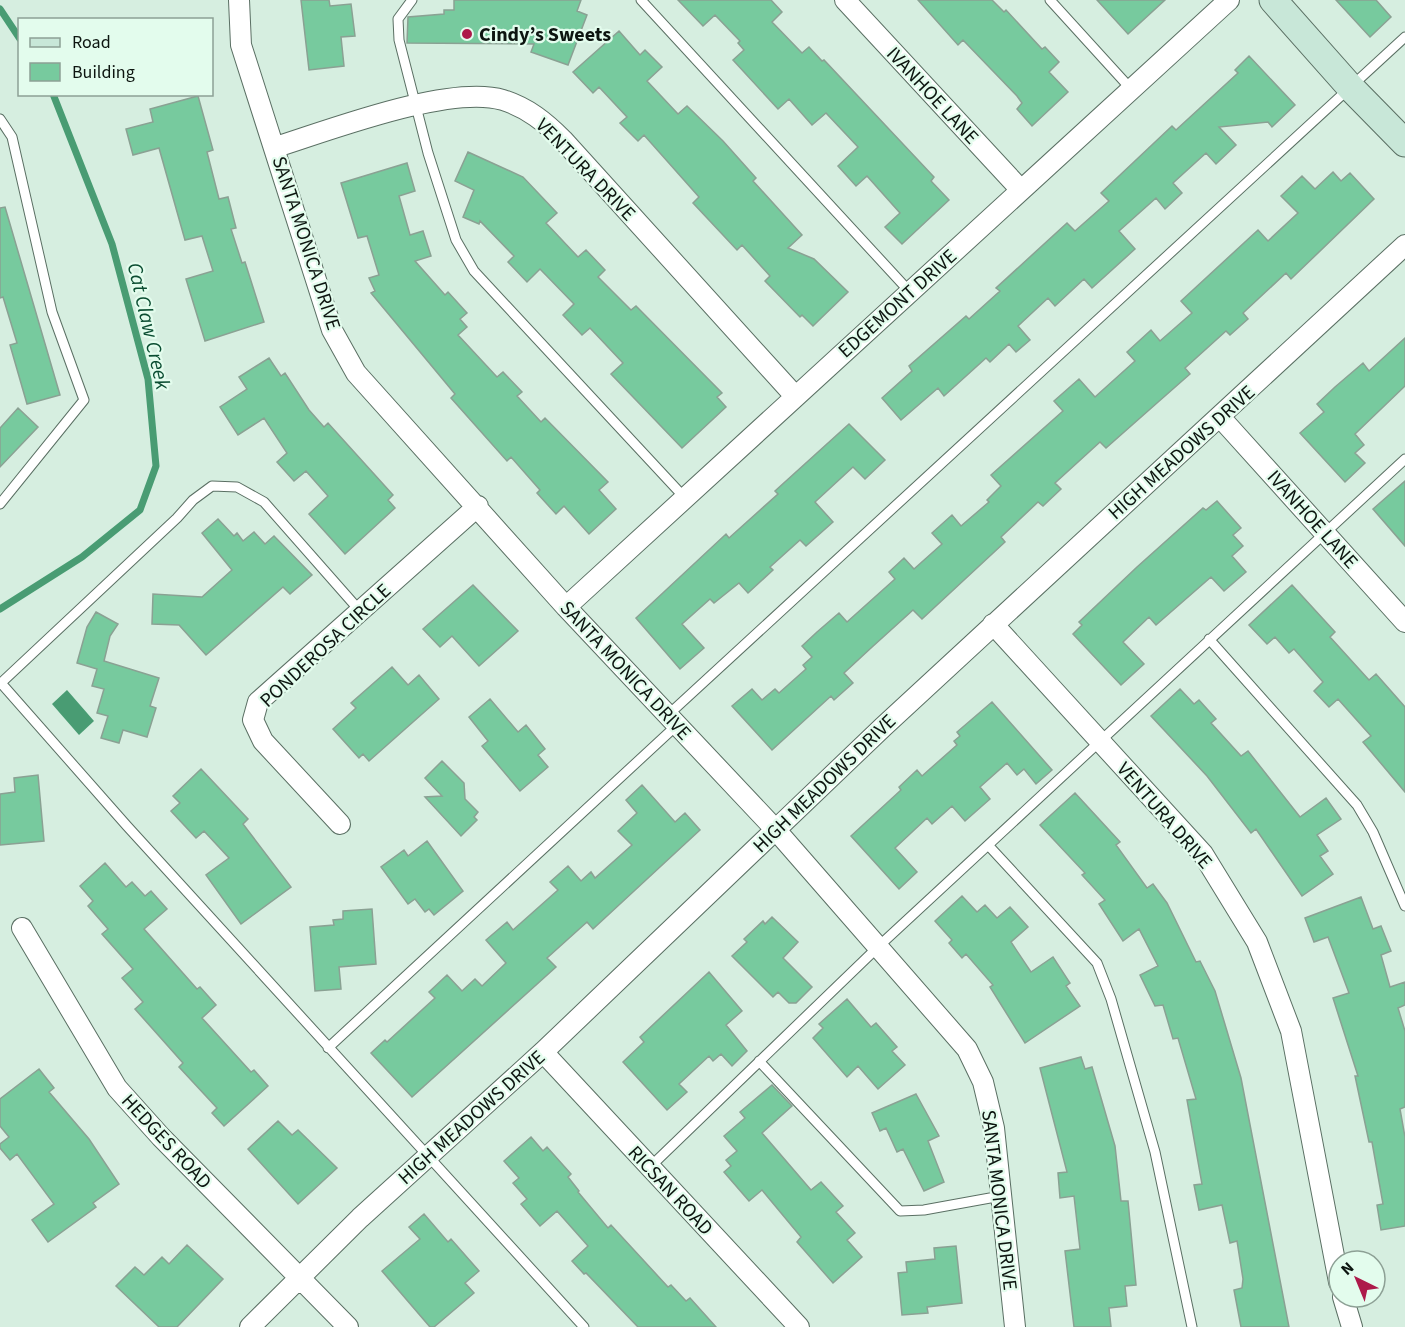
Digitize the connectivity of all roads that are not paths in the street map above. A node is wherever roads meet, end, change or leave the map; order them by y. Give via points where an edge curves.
1 (239, 0) edge
2 (412, 0) edge
3 (641, 0) edge
4 (846, 0) edge
5 (1050, 0) edge
6 (1229, 0) edge
7 (1273, 0) edge
8 (1405, 37) edge
9 (1351, 88) junction
10 (1131, 89) junction
11 (415, 106) junction
12 (0, 119) edge
13 (1405, 144) edge
14 (276, 147) junction
15 (1021, 190) junction
16 (1405, 245) edge
17 (909, 291) junction
18 (795, 396) junction
19 (1220, 417) junction
20 (1405, 459) edge
21 (684, 497) junction
22 (0, 504) edge
23 (478, 506) junction
24 (1324, 531) junction
25 (566, 607) junction
26 (360, 611) junction
27 (1405, 622) edge
28 (993, 624) junction
29 (1209, 639) junction
30 (673, 720) junction
31 (1100, 741) junction
32 (340, 824) dead end
33 (775, 829) junction
34 (988, 845) junction
35 (1405, 906) edge
36 (22, 928) dead end
37 (879, 946) junction
38 (328, 1048) junction
39 (543, 1052) junction
40 (759, 1061) junction
41 (427, 1157) junction
42 (650, 1167) junction
43 (1001, 1196) junction
44 (1333, 1249) edge
45 (298, 1277) junction
46 (1347, 1309) edge
47 (250, 1327) edge
48 (348, 1327) edge
49 (584, 1327) edge
50 (799, 1327) edge
51 (1015, 1327) edge
52 (1192, 1327) edge
53 (1352, 1327) edge

1 - 14 street, SANTA MONICA DRIVE via 241,45
2 - 11 lane via 398,19 399,40
3 - 17 lane
4 - 15 street, IVANHOE LANE
5 - 10 lane
6 - 10 street, EDGEMONT DRIVE
7 - 9 street
8 - 9 lane
9 - 13 street
9 - 30 lane
10 - 15 street, EDGEMONT DRIVE
11 - 14 street, VENTURA DRIVE
11 - 18 street, VENTURA DRIVE via 458,97 501,99 538,115
11 - 21 lane via 456,240 474,271
12 - 22 lane via 12,137 52,312 84,400
14 - 23 street, SANTA MONICA DRIVE via 332,330 357,373
15 - 17 street, EDGEMONT DRIVE
16 - 19 street, HIGH MEADOWS DRIVE
17 - 18 street, EDGEMONT DRIVE
18 - 21 street, EDGEMONT DRIVE
19 - 24 street, IVANHOE LANE
19 - 28 street, HIGH MEADOWS DRIVE
20 - 24 lane
21 - 25 street, EDGEMONT DRIVE
23 - 25 street, SANTA MONICA DRIVE
23 - 26 street, PONDEROSA CIRCLE
24 - 27 street, IVANHOE LANE
24 - 29 lane
25 - 30 street, SANTA MONICA DRIVE
26 - 32 street, PONDEROSA CIRCLE via 258,702 253,720 263,741
26 - 38 lane via 264,502 237,488 212,486 1,683
28 - 31 street, VENTURA DRIVE
28 - 33 street, HIGH MEADOWS DRIVE
29 - 31 lane
29 - 35 lane via 1357,805
30 - 33 street, SANTA MONICA DRIVE
30 - 38 lane
31 - 34 lane
31 - 44 street, VENTURA DRIVE via 1203,854 1257,942 1291,1031
33 - 37 street, SANTA MONICA DRIVE
33 - 39 street, HIGH MEADOWS DRIVE
34 - 37 lane
34 - 52 lane via 1096,963 1111,999 1155,1152
36 - 45 street, HEDGES ROAD via 117,1088
37 - 40 lane
37 - 43 street, SANTA MONICA DRIVE via 967,1049 975,1065 994,1128
38 - 41 lane
39 - 41 street, HIGH MEADOWS DRIVE
39 - 42 street, RICSAN ROAD
40 - 42 lane
40 - 43 lane via 900,1211
41 - 45 street, HIGH MEADOWS DRIVE
41 - 49 lane
42 - 50 street, RICSAN ROAD
43 - 51 street, SANTA MONICA DRIVE
45 - 47 street, HIGH MEADOWS DRIVE
45 - 48 street, HEDGES ROAD
46 - 53 street

